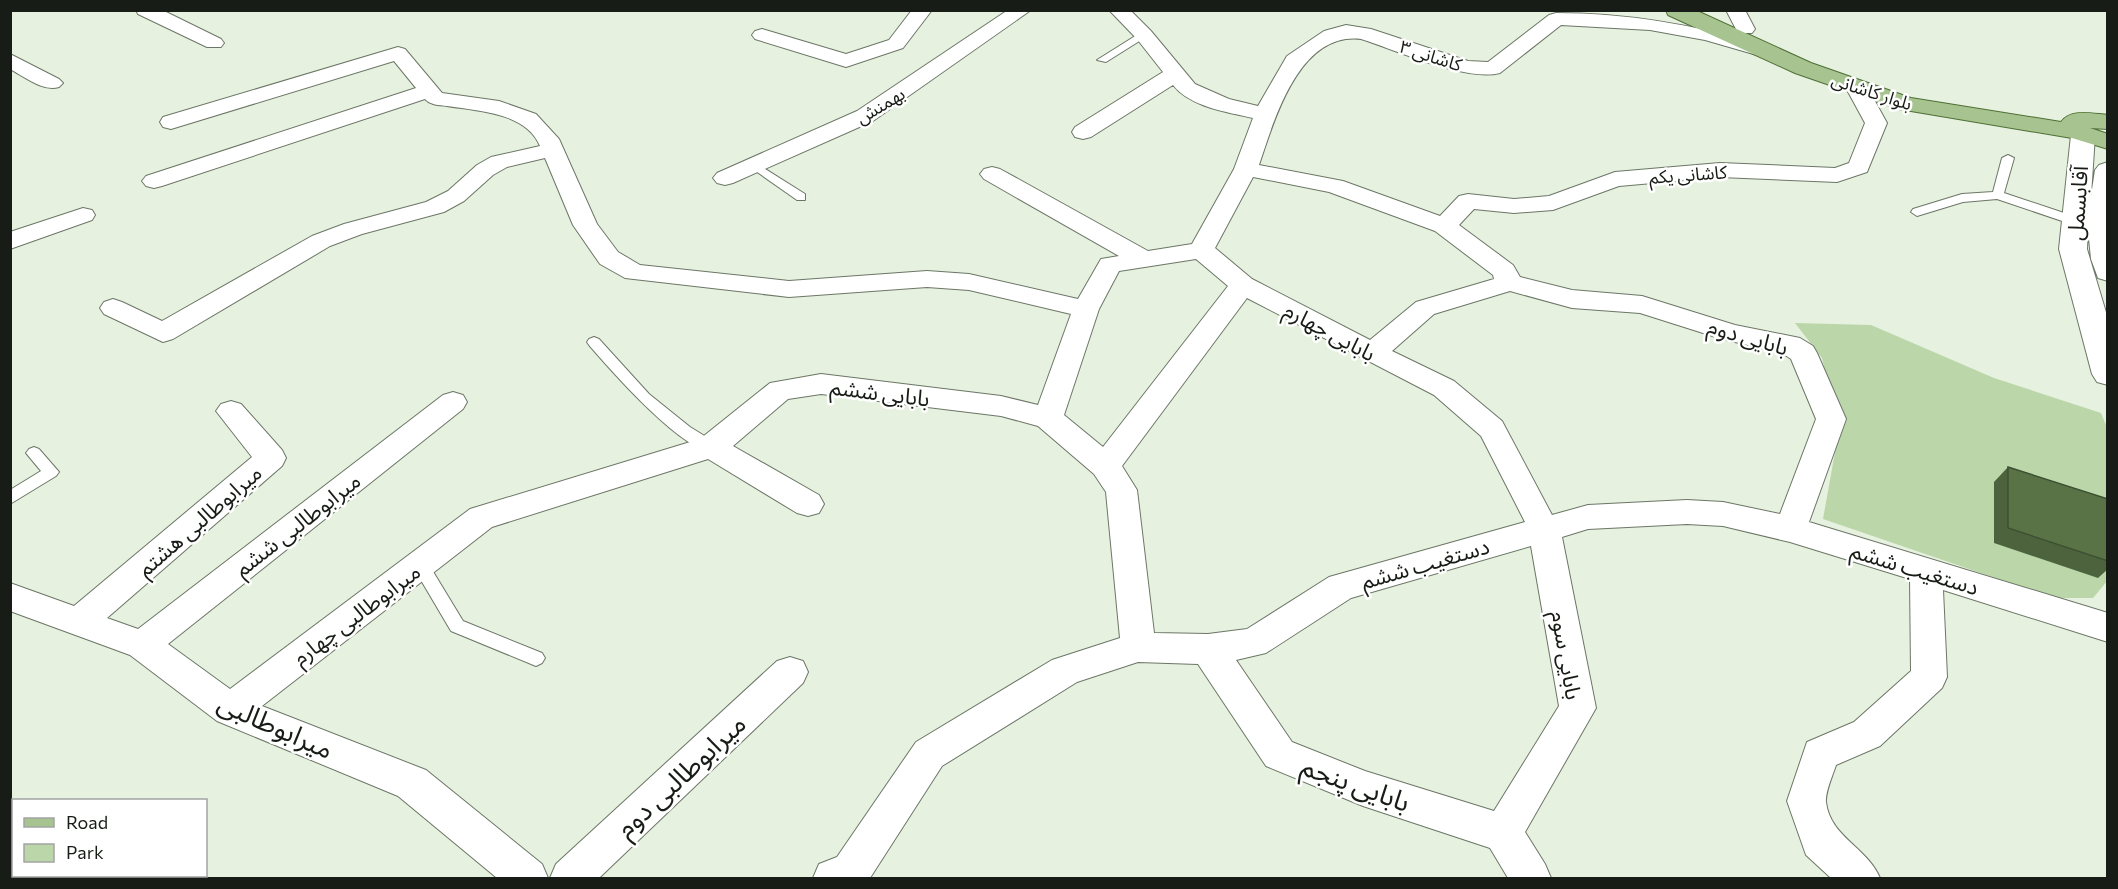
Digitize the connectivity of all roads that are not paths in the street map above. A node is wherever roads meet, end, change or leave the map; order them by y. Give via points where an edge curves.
1 (145, 10) edge
2 (923, 10) edge
3 (1022, 10) edge
4 (1118, 10) edge
5 (1676, 10) edge
6 (1704, 10) edge
7 (1740, 20) edge
8 (762, 35) dead end
9 (1144, 35) junction
10 (214, 43) dead end
11 (1763, 50) junction
12 (1102, 60) dead end
13 (14, 65) edge
14 (1175, 74) junction
15 (52, 83) dead end
16 (1857, 88) junction
17 (428, 92) junction
18 (1265, 114) junction
19 (2032, 119) junction
20 (171, 122) dead end
21 (2108, 122) edge
22 (1083, 132) dead end
23 (2089, 140) edge
24 (552, 150) junction
25 (2008, 158) dead end
26 (754, 165) junction
27 (1246, 169) junction
28 (2108, 170) edge
29 (992, 174) dead end
30 (725, 178) dead end
31 (154, 181) dead end
32 (1998, 195) junction
33 (801, 197) dead end
34 (1917, 212) dead end
35 (83, 215) dead end
36 (2075, 221) junction
37 (1444, 226) junction
38 (10, 240) edge
39 (1201, 250) junction
40 (1142, 258) junction
41 (2106, 260) edge
42 (1509, 283) junction
43 (1243, 285) junction
44 (113, 308) dead end
45 (1086, 309) junction
46 (594, 342) dead end
47 (1372, 354) junction
48 (2108, 374) edge
49 (453, 402) dead end
50 (231, 411) dead end
51 (1048, 418) junction
52 (711, 447) junction
53 (34, 453) dead end
54 (1105, 466) junction
55 (10, 498) edge
56 (808, 504) dead end
57 (481, 518) joint
58 (1790, 528) junction
59 (1544, 529) junction
60 (420, 565) junction
61 (1926, 572) junction
62 (10, 597) edge
63 (80, 621) junction
64 (2108, 628) edge
65 (142, 645) junction
66 (1138, 647) junction
67 (1208, 650) junction
68 (536, 658) dead end
69 (790, 672) dead end
70 (230, 710) junction
71 (1503, 833) junction
72 (844, 878) edge
73 (528, 879) edge
74 (570, 879) edge
75 (1531, 879) edge
76 (1860, 879) edge

1 - 10 street
2 - 8 street via 896,44 846,61
3 - 26 street, بهمنش via 865,116
4 - 9 street
5 - 11 main road, بلوار کاشانی
6 - 7 main road, بلوار کاشانی
7 - 19 main road, بلوار کاشانی via 1847,72
9 - 12 lane
9 - 14 street
11 - 16 main road, بلوار کاشانی
11 - 18 street, کاشانی ۳ via 1650,24 1557,19 1493,69 1466,68 1341,24 1294,60
13 - 15 street
14 - 18 street via 1187,89 1222,104
14 - 22 street
16 - 19 main road, بلوار کاشانی via 1907,104
16 - 37 street, کاشانی یکم via 1876,123 1859,167 1837,175 1720,170 1615,179 1553,203 1514,206 1468,201
17 - 20 street via 398,53
17 - 24 street via 435,98 499,108 528,119 548,139
17 - 31 street
18 - 27 street
19 - 23 main road, بلوار کاشانی
21 - 23 main road, بلوار کاشانی
23 - 36 street, آقابسمل
24 - 44 street via 499,162 456,196 435,207 321,241 163,333
24 - 45 street via 585,225 609,258 634,272 789,289 927,279 969,282
25 - 32 lane
26 - 30 street, بهمنش
26 - 33 lane
27 - 37 street via 1335,186
27 - 39 street
28 - 41 street, آقابسمل via 2101,228
29 - 40 street
32 - 34 lane via 1962,198
32 - 36 lane
35 - 38 street
36 - 48 street, آقابسمل via 2073,249
37 - 42 street via 1504,271
39 - 40 street
39 - 43 street, بابایی چهارم
40 - 45 street via 1110,265
42 - 47 street via 1425,308
42 - 58 street, بابایی دوم via 1572,299 1642,305 1732,333 1790,345 1803,353 1831,419
43 - 47 street, بابایی چهارم
43 - 54 street
45 - 51 street
46 - 52 lane via 644,398
47 - 59 street, بابایی چهارم via 1444,388 1492,429
49 - 65 street, میرابوطالبی ششم
50 - 63 street, میرابوطالبی هشتم via 271,458
51 - 52 street, بابایی ششم via 1001,406 821,384 780,390
51 - 54 street, بابایی ششم
52 - 56 street
52 - 57 street, بابایی ششم
53 - 55 lane via 51,472
54 - 66 street, بابایی ششم via 1121,490
57 - 60 street, میرابوطالبی چهارم
58 - 59 street, دستغیب ششم via 1723,514 1687,512 1588,517
58 - 61 street, دستغیب ششم
59 - 67 street, دستغیب ششم via 1341,586 1254,643
59 - 71 street, بابایی سوم via 1578,708
60 - 68 lane via 457,626
60 - 70 street, میرابوطالبی چهارم
61 - 64 street, دستغیب ششم
61 - 76 street via 1929,677 1866,734 1820,754 1806,801 1820,841
62 - 63 street, میرابوطالبی
63 - 65 street, میرابوطالبی
65 - 70 street, میرابوطالبی
66 - 67 street, دستغیب ششم
66 - 72 street, دستغیب ششم via 1065,671 929,754
67 - 71 street, بابایی پنجم via 1279,754 1363,788
69 - 74 street, میرابوطالبی دوم
70 - 73 street, میرابوطالبی via 412,783
71 - 75 street

